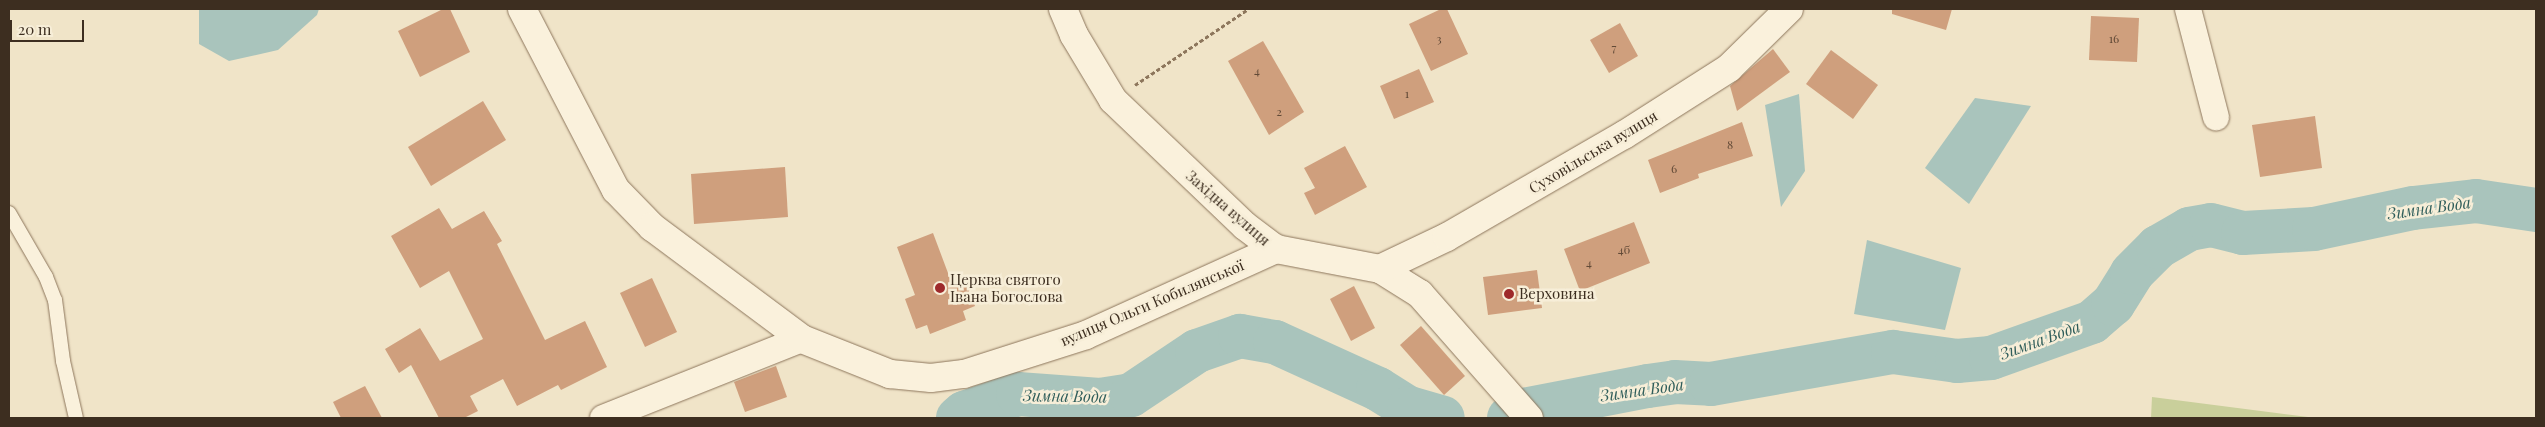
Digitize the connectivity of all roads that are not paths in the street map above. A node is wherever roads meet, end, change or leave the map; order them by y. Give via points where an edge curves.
1 (522, 9) edge
2 (1063, 9) edge
3 (1789, 9) edge
4 (2188, 9) edge
5 (2216, 117) dead end
6 (9, 213) edge
7 (1276, 249) junction
8 (1380, 269) junction
9 (802, 339) junction
10 (76, 418) edge
11 (603, 418) edge
12 (1529, 418) edge

1 - 9 street, вулиця Ольги Кобилянської via 616,190 652,227
2 - 7 street, Західна вулиця via 1074,35 1113,100 1245,226
3 - 8 street, Суховільська вулиця via 1729,68 1624,136 1447,237
4 - 5 street
6 - 10 lane via 46,277 55,300 63,361
7 - 8 street, Західна вулиця
7 - 9 street, вулиця Ольги Кобилянської via 1086,335 964,374 931,378 890,374
8 - 12 street, Західна вулиця via 1420,294
9 - 11 street

